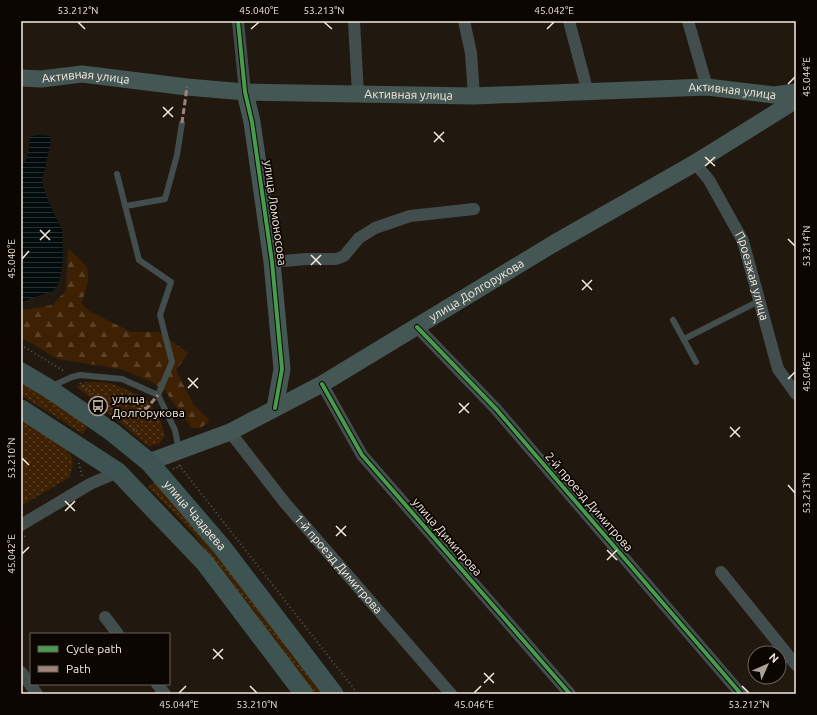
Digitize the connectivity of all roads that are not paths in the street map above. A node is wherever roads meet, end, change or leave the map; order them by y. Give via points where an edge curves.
1 (238, 21) edge
2 (354, 21) edge
3 (464, 21) edge
4 (569, 21) edge
5 (688, 21) edge
6 (21, 78) edge
7 (707, 88) junction
8 (245, 92) junction
9 (796, 92) edge
10 (588, 93) junction
11 (358, 94) junction
12 (474, 96) junction
13 (796, 100) edge
14 (182, 123) dead end
15 (695, 164) junction
16 (117, 174) dead end
17 (126, 206) junction
18 (474, 209) dead end
19 (272, 262) junction
20 (759, 301) junction
21 (674, 320) dead end
22 (417, 327) junction
23 (684, 339) junction
24 (696, 362) dead end
25 (21, 372) edge
26 (322, 384) junction
27 (48, 388) junction
28 (796, 394) edge
29 (158, 395) junction
30 (275, 408) junction
31 (21, 409) edge
32 (230, 432) junction
33 (180, 459) junction
34 (149, 462) junction
35 (118, 472) junction
36 (24, 530) edge
37 (721, 572) dead end
38 (105, 617) dead end
39 (117, 633) edge
40 (796, 665) edge
41 (23, 679) edge
42 (158, 685) edge
43 (37, 694) edge
44 (165, 694) edge
45 (304, 694) edge
46 (334, 694) edge
47 (451, 694) edge
48 (570, 694) edge
49 (742, 694) edge

1 - 8 street, улица Ломоносова
2 - 11 street
3 - 12 street via 471,53
4 - 10 street
5 - 7 street
6 - 8 main road, Активная улица via 41,79 82,74
7 - 9 main road, Активная улица via 774,95
7 - 10 main road, Активная улица
8 - 11 main road, Активная улица
8 - 19 main road, улица Ломоносова via 252,122
10 - 12 main road, Активная улица
11 - 12 main road, Активная улица
13 - 15 main road, улица Долгорукова
14 - 17 lane via 177,155 165,199
15 - 20 street, Проезжая улица via 709,180 743,241
15 - 22 main road, улица Долгорукова via 553,244
16 - 17 lane
17 - 29 lane via 139,260 171,282 160,315 172,362
18 - 19 street via 410,216 375,228 359,238 344,256 336,259 306,258
19 - 30 main road, улица Ломоносова via 282,369
20 - 23 lane
20 - 28 street, Проезжая улица via 778,369
21 - 23 lane
22 - 26 main road, улица Долгорукова
22 - 49 street, 2-й проезд Димитрова via 496,409
23 - 24 lane
25 - 27 main road, улица Чаадаева
26 - 30 main road, улица Долгорукова
26 - 48 street, улица Димитрова via 362,455
27 - 29 lane via 80,375 122,379
27 - 34 main road, улица Чаадаева via 112,432
29 - 33 lane via 175,430
30 - 32 main road, улица Долгорукова
31 - 35 main road, улица Чаадаева
32 - 33 main road, улица Долгорукова
32 - 47 street, 1-й проезд Димитрова via 285,504
33 - 34 main road, улица Долгорукова
34 - 35 main road
34 - 46 main road, улица Чаадаева via 222,547
35 - 36 street via 90,484
35 - 45 main road, улица Чаадаева via 205,563
37 - 40 street
38 - 39 street
41 - 43 street
42 - 44 street

